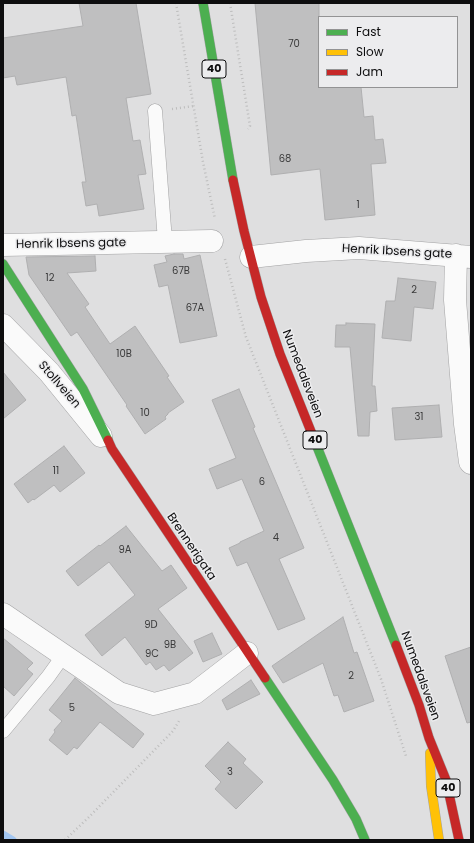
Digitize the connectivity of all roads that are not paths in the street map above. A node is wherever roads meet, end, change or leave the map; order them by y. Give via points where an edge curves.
1 (203, 3) edge
2 (155, 111) dead end
3 (165, 241) junction
4 (212, 241) dead end
5 (3, 245) edge
6 (463, 256) edge
7 (251, 257) junction
8 (3, 264) edge
9 (3, 325) edge
10 (112, 449) junction
11 (471, 463) edge
12 (3, 614) edge
13 (247, 653) junction
14 (64, 656) junction
15 (3, 731) edge
16 (429, 738) junction
17 (365, 840) edge
18 (439, 840) edge
19 (459, 840) edge

1 - 7 main road, Numedalsveien / 40 via 232,174
2 - 3 lane
3 - 4 street, Henrik Ibsens gate
3 - 5 street, Henrik Ibsens gate
6 - 7 street, Henrik Ibsens gate via 359,248
6 - 11 street via 455,300 465,424
7 - 16 main road, Numedalsveien / 40 via 280,354 388,624
8 - 10 main road, Brennerigata via 83,389
9 - 10 street, Stollveien via 49,372
10 - 13 main road, Brennerigata
12 - 14 street
13 - 14 street via 195,693 154,704 119,693
13 - 17 main road, Brennerigata via 333,780
14 - 15 lane
16 - 18 main road, Numedalsveien / 40 via 431,786
16 - 19 main road, Numedalsveien / 40 via 446,780

